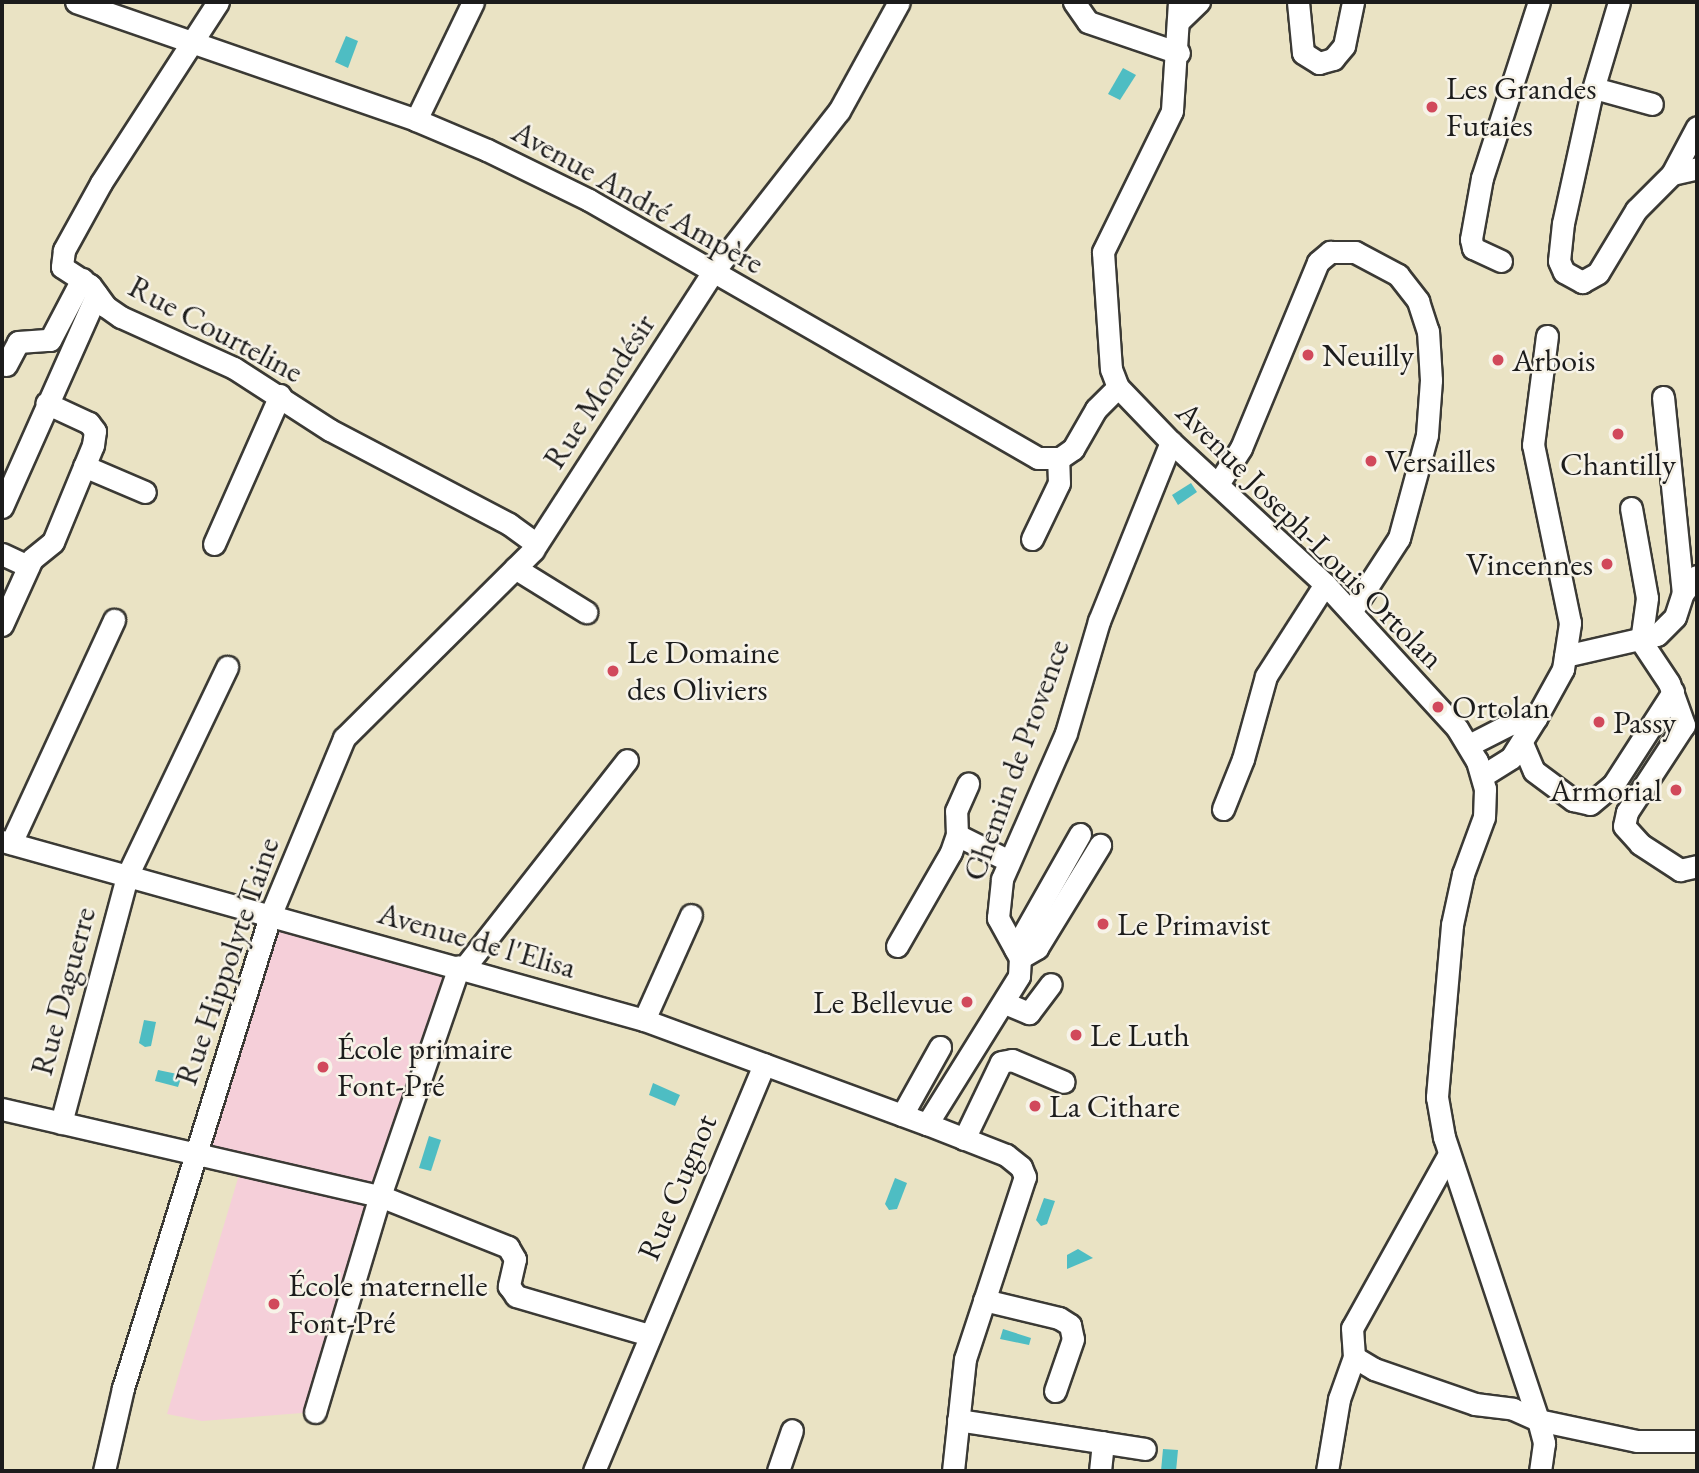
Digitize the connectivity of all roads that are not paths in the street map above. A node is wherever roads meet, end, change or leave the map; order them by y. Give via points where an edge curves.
1 (76, 2) edge
2 (218, 2) edge
3 (473, 2) edge
4 (899, 2) edge
5 (1074, 2) edge
6 (1199, 2) edge
7 (1297, 2) edge
8 (1353, 2) edge
9 (1539, 2) edge
10 (1619, 2) edge
11 (1179, 11) edge
12 (189, 43) junction
13 (1179, 53) junction
14 (1594, 88) junction
15 (1652, 104) dead end
16 (416, 120) junction
17 (1697, 127) edge
18 (1697, 168) edge
19 (1672, 174) junction
20 (1501, 261) dead end
21 (713, 272) junction
22 (89, 286) junction
23 (1547, 336) dead end
24 (6, 365) dead end
25 (1118, 387) junction
26 (280, 395) junction
27 (1663, 397) dead end
28 (46, 403) junction
29 (1171, 442) junction
30 (1058, 459) junction
31 (84, 467) junction
32 (1218, 484) junction
33 (145, 492) dead end
34 (2, 507) edge
35 (1631, 508) dead end
36 (1032, 539) dead end
37 (214, 544) dead end
38 (537, 544) junction
39 (2, 554) edge
40 (28, 566) junction
41 (515, 568) junction
42 (1697, 576) edge
43 (1325, 584) junction
44 (1683, 593) junction
45 (586, 612) dead end
46 (1351, 612) junction
47 (114, 620) dead end
48 (2, 625) edge
49 (1640, 641) junction
50 (1565, 656) junction
51 (227, 667) dead end
52 (1673, 692) junction
53 (1536, 718) junction
54 (1522, 743) junction
55 (1469, 745) junction
56 (627, 760) dead end
57 (1482, 776) junction
58 (968, 784) dead end
59 (1223, 809) dead end
60 (1080, 834) dead end
61 (957, 835) junction
62 (6, 842) edge
63 (1100, 845) dead end
64 (1009, 861) junction
65 (1697, 866) edge
66 (127, 876) junction
67 (691, 915) dead end
68 (270, 916) junction
69 (897, 946) dead end
70 (1018, 954) junction
71 (461, 967) junction
72 (1051, 984) dead end
73 (1006, 1003) junction
74 (644, 1020) junction
75 (940, 1047) dead end
76 (764, 1063) junction
77 (1063, 1082) dead end
78 (2, 1109) edge
79 (902, 1115) junction
80 (61, 1123) junction
81 (927, 1124) junction
82 (964, 1139) junction
83 (195, 1154) junction
84 (1449, 1154) junction
85 (380, 1196) junction
86 (984, 1300) junction
87 (649, 1335) junction
88 (1354, 1357) junction
89 (1055, 1391) dead end
90 (315, 1412) dead end
91 (958, 1420) junction
92 (1538, 1420) junction
93 (792, 1430) dead end
94 (1697, 1441) edge
95 (1103, 1442) junction
96 (1145, 1448) dead end
97 (104, 1471) edge
98 (594, 1471) edge
99 (778, 1471) edge
100 (953, 1471) edge
101 (1100, 1471) edge
102 (1327, 1471) edge
103 (1540, 1471) edge

1 - 12 street, Avenue André Ampère
2 - 12 street
3 - 16 street
4 - 21 street, Rue Mondésir via 827,128
5 - 13 street via 1088,22
6 - 11 street
7 - 8 street via 1303,53 1319,63 1333,59 1344,46
9 - 20 street via 1482,178 1471,239 1473,248
10 - 14 street
11 - 13 street, Avenue Joseph-Louis Ortolan
12 - 16 street, Avenue André Ampère
12 - 22 street, Rue Courteline via 64,250 62,267
13 - 25 street, Avenue Joseph-Louis Ortolan via 1172,111 1102,252 1109,361
14 - 15 street
14 - 19 street via 1563,223 1559,261 1564,272 1582,282 1598,273 1629,218
16 - 21 street, Avenue André Ampère via 578,194
17 - 19 street
18 - 19 street
21 - 30 street, Avenue André Ampère via 1031,454
21 - 38 street, Rue Mondésir
22 - 24 street via 52,338 42,344 18,342
22 - 26 street, Rue Courteline via 121,317 211,357
22 - 28 street
23 - 50 street via 1533,444 1567,597 1570,623
25 - 29 street, Avenue Joseph-Louis Ortolan
25 - 30 street via 1096,409 1073,449
26 - 37 street
26 - 38 street, Rue Courteline via 330,429 509,524
27 - 44 street
28 - 31 street via 85,421 95,431
28 - 34 street
29 - 32 street, Avenue Joseph-Louis Ortolan
29 - 64 street, Chemin de Provence via 1104,609 1070,722
30 - 36 street via 1059,483
31 - 33 street
31 - 40 street via 53,542
32 - 43 street, Avenue Joseph-Louis Ortolan
32 - 46 street via 1241,448 1318,262 1330,252 1355,252 1398,275 1418,302 1428,331 1427,435 1399,538
35 - 49 street via 1647,598
38 - 41 street, Rue Hippolyte Taine
39 - 40 street
40 - 48 street
41 - 45 street
41 - 68 street, Rue Hippolyte Taine via 348,731
42 - 44 street
43 - 46 street, Avenue Joseph-Louis Ortolan
43 - 59 street via 1266,676 1243,759
44 - 49 street via 1668,627
46 - 55 street, Avenue Joseph-Louis Ortolan
47 - 62 street
49 - 50 street
49 - 52 street
50 - 53 street via 1554,691
51 - 66 street, Rue Daguerre
52 - 54 street via 1613,785 1590,804 1573,800 1534,771
52 - 65 street via 1683,729 1627,812 1624,826 1640,844 1680,870
53 - 54 street
53 - 55 street via 1510,724
54 - 57 street via 1511,758
55 - 57 street, Avenue Joseph-Louis Ortolan
56 - 71 street
57 - 84 street, Avenue Joseph-Louis Ortolan via 1484,817 1463,874 1452,925 1437,1080 1438,1112
58 - 61 street via 956,811
60 - 70 street
61 - 64 street
61 - 69 street
62 - 66 street, Avenue de l'Elisa
63 - 70 street via 1037,948
64 - 70 street, Chemin de Provence via 996,905 1002,928
66 - 68 street, Avenue de l'Elisa
66 - 80 street, Rue Daguerre
67 - 74 street
68 - 71 street, Avenue de l'Elisa
68 - 83 street, Rue Hippolyte Taine
70 - 73 street via 1020,976
71 - 74 street, Avenue de l'Elisa
71 - 85 street
72 - 73 street via 1029,1013
73 - 81 street
74 - 76 street, Avenue de l'Elisa
75 - 79 street
76 - 79 street, Avenue de l'Elisa
76 - 87 street, Rue Cugnot
77 - 82 street via 1022,1064 1001,1062
78 - 80 street
79 - 81 street, Avenue de l'Elisa
80 - 83 street
81 - 82 street
82 - 86 street via 1012,1158 1025,1177
83 - 85 street
83 - 97 street, Rue Hippolyte Taine via 117,1409
84 - 88 street via 1352,1328
84 - 92 street, Avenue Joseph-Louis Ortolan
85 - 87 street via 504,1243 515,1259 509,1282 516,1296
85 - 90 street
86 - 89 street via 1059,1318 1070,1325 1073,1339
86 - 91 street via 962,1371
87 - 98 street, Rue Cugnot
88 - 92 street via 1374,1369 1475,1404 1513,1409
88 - 102 street via 1339,1399
91 - 95 street
91 - 100 street
92 - 94 street via 1637,1441
92 - 103 street, Avenue Joseph-Louis Ortolan via 1544,1444
93 - 99 street
95 - 96 street
95 - 101 street

